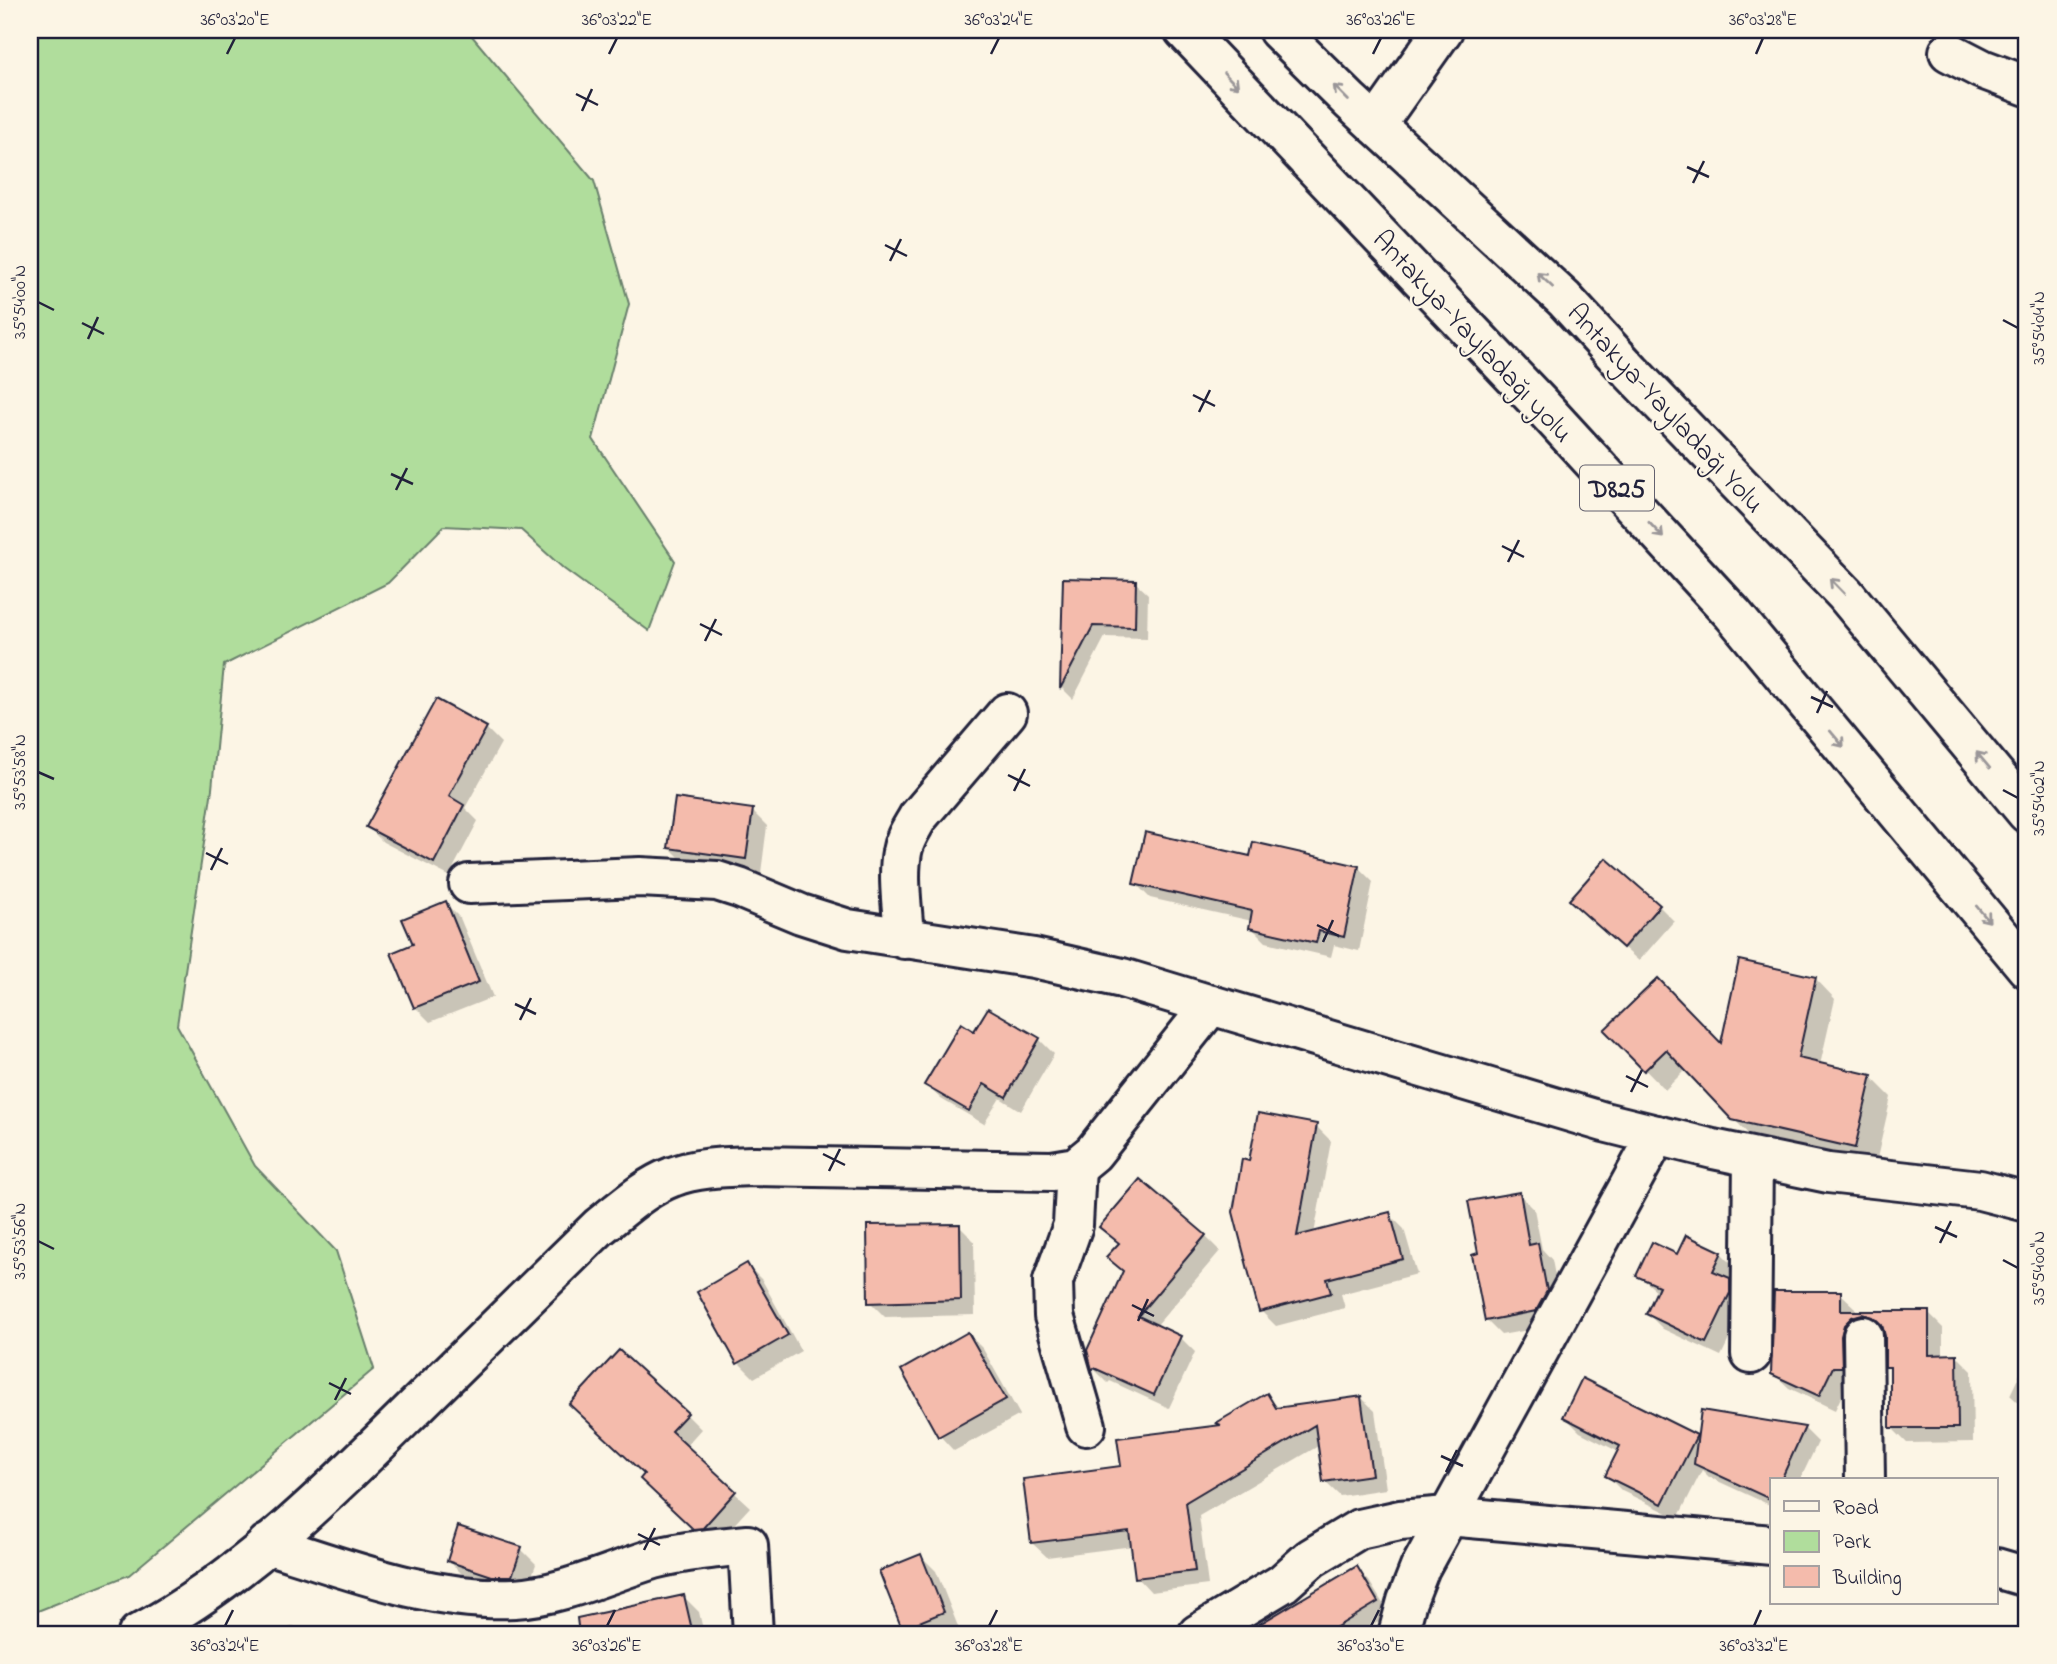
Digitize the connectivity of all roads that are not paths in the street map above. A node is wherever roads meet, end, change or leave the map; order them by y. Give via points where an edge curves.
1 (1184, 30) edge
2 (1278, 30) edge
3 (1443, 30) edge
4 (1949, 52) dead end
5 (2027, 86) edge
6 (1376, 125) junction
7 (1007, 713) dead end
8 (2027, 813) edge
9 (469, 884) dead end
10 (904, 939) junction
11 (2027, 968) edge
12 (1211, 1005) junction
13 (1657, 1135) junction
14 (1753, 1158) junction
15 (1076, 1167) junction
16 (2027, 1202) edge
17 (1863, 1336) dead end
18 (1751, 1354) dead end
19 (1086, 1426) dead end
20 (1865, 1478) edge
21 (1448, 1516) junction
22 (267, 1545) junction
23 (1770, 1545) edge
24 (1997, 1568) edge
25 (2027, 1577) edge
26 (138, 1634) edge
27 (753, 1634) edge
28 (1198, 1634) edge
29 (1398, 1634) edge

1 -> 11 main road, Antakya-Yayladağı yolu / D825 via 1733,614
6 -> 2 main road, Antakya-Yayladağı Yolu
3 - 6 main road
4 - 5 main road
8 -> 6 main road, Antakya-Yayladağı Yolu via 1845,594 1564,299
7 - 10 main road via 918,817 908,835 901,865
9 - 10 main road via 640,877 717,881 827,923
10 - 12 main road via 1034,958
12 - 13 main road
12 - 15 main road via 1093,1153
13 - 14 main road
13 - 21 main road
14 - 16 main road via 1828,1173 1980,1190
14 - 18 main road
15 - 19 main road via 1073,1225 1053,1281 1053,1304
15 - 22 main road via 1052,1171 754,1166 708,1168 671,1177 599,1227 324,1497
17 - 20 main road
21 - 23 main road
21 - 28 main road via 1359,1529 1319,1553 1283,1583
21 - 29 main road via 1420,1568
22 - 26 main road via 227,1577
22 - 27 main road via 426,1590 516,1598 579,1585 691,1551 748,1545
24 - 25 main road

